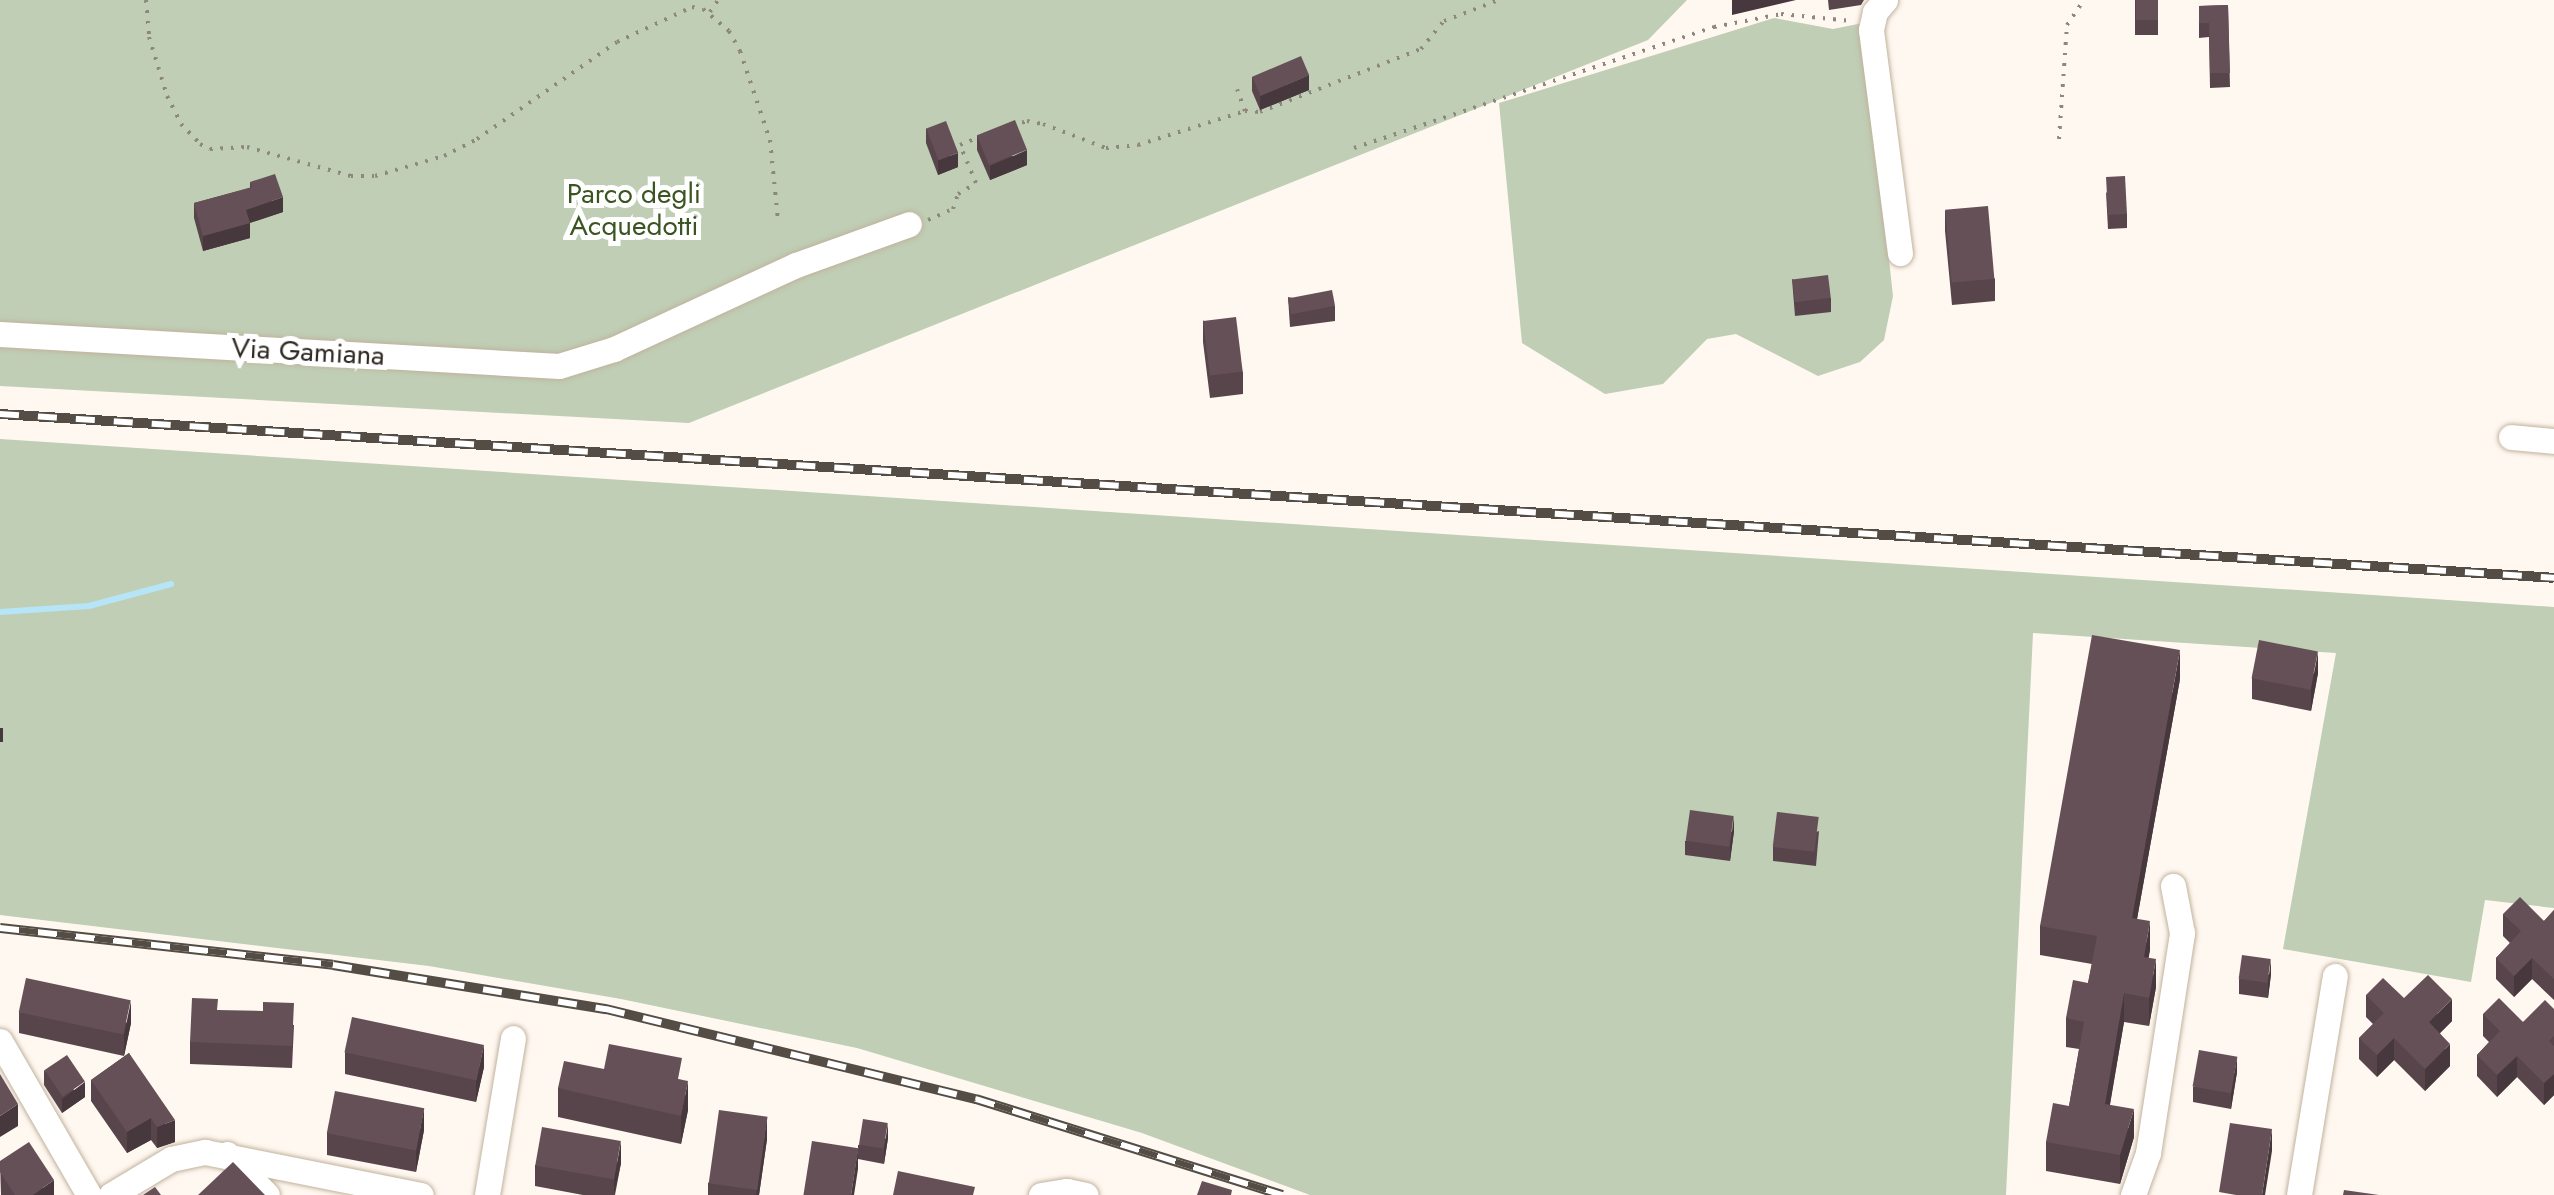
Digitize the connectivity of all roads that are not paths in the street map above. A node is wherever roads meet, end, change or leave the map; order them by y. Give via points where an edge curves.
1 (1880, 6) edge
2 (909, 224) road end
3 (1900, 254) dead end
4 (0, 334) edge
5 (2511, 437) dead end
6 (2554, 441) edge
7 (2173, 886) dead end
8 (2335, 976) dead end
9 (513, 1038) dead end
10 (0, 1042) edge
11 (226, 1154) junction
12 (1081, 1194) edge
13 (89, 1195) edge
14 (111, 1195) edge
15 (267, 1195) edge
16 (421, 1195) edge
17 (487, 1195) edge
18 (1041, 1195) edge
19 (2133, 1195) edge
20 (2299, 1195) edge

1 - 3 street via 1871,30
2 - 4 street, Via Gamiana via 796,265 614,349 558,366
5 - 6 street
7 - 19 street via 2182,934 2148,1154
8 - 20 street
9 - 17 street
10 - 13 street
11 - 14 street via 182,1155
11 - 15 street
11 - 16 street
12 - 18 street

